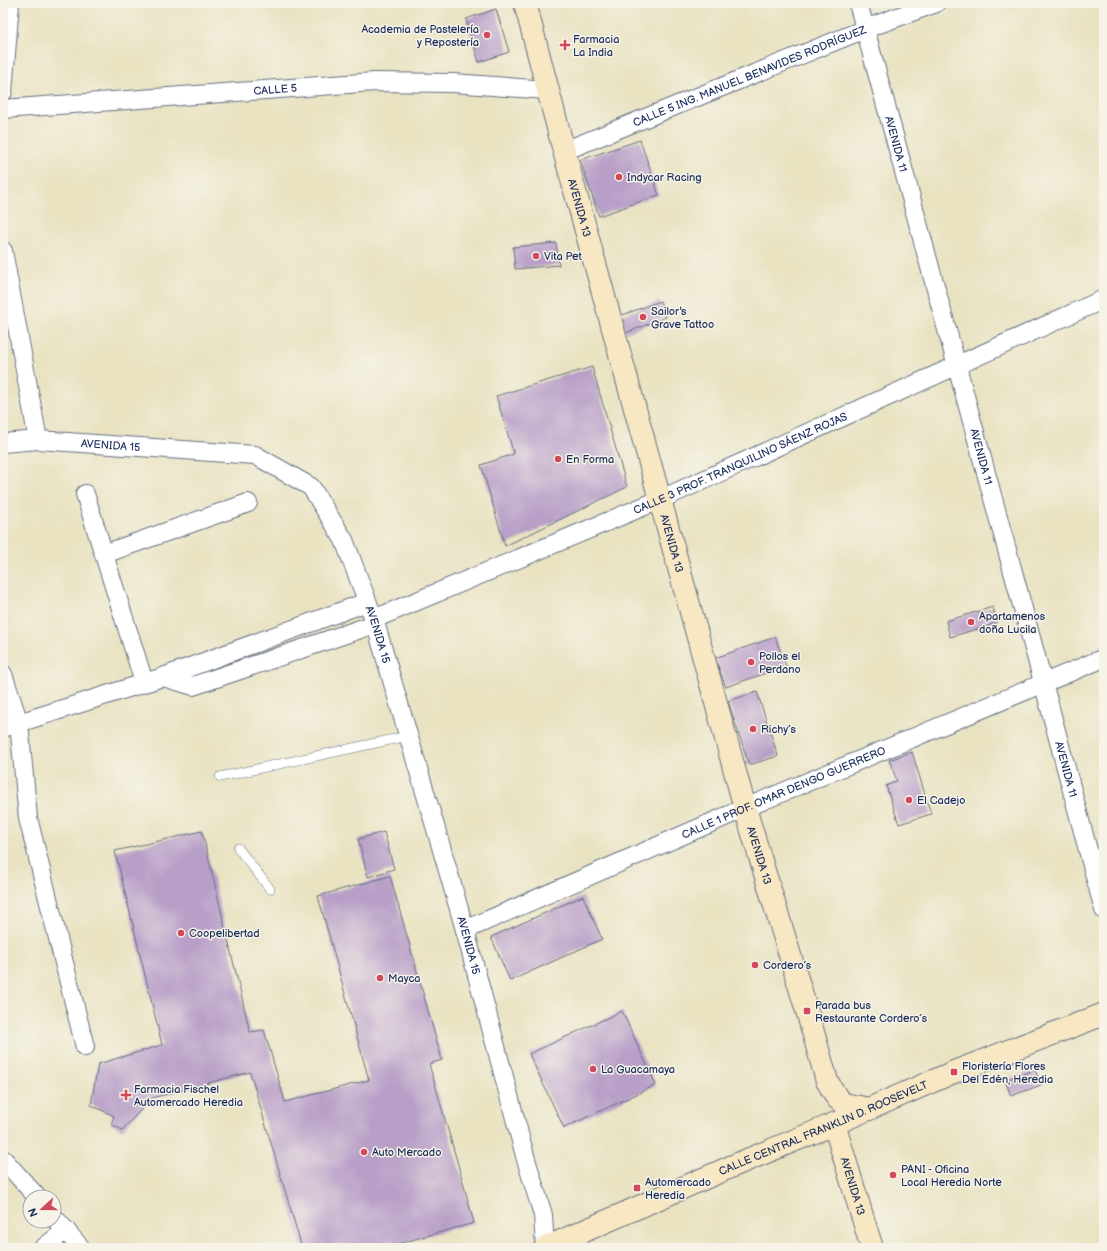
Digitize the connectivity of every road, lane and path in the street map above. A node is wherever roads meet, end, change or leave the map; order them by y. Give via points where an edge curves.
1 (10, 3) edge
2 (525, 3) edge
3 (858, 3) edge
4 (936, 3) edge
5 (865, 30) junction
6 (547, 90) junction
7 (3, 92) edge
8 (3, 109) edge
9 (564, 151) junction
10 (3, 251) edge
11 (1104, 299) edge
12 (957, 365) junction
13 (38, 440) junction
14 (3, 443) edge
15 (85, 494) dead end
16 (659, 500) junction
17 (248, 503) dead end
18 (104, 554) junction
19 (367, 602) junction
20 (374, 622) junction
21 (1104, 658) edge
22 (3, 674) edge
23 (163, 677) junction
24 (144, 682) junction
25 (1043, 682) junction
26 (11, 726) edge
27 (408, 736) junction
28 (220, 777) dead end
29 (745, 808) junction
30 (238, 848) dead end
31 (270, 889) dead end
32 (1104, 910) edge
33 (465, 930) junction
34 (1104, 1014) edge
35 (85, 1047) dead end
36 (827, 1081) junction
37 (870, 1109) junction
38 (834, 1124) junction
39 (800, 1139) junction
40 (3, 1159) edge
41 (30, 1189) edge
42 (62, 1225) edge
43 (56, 1229) edge
44 (43, 1248) edge
45 (81, 1248) edge
46 (545, 1248) edge
47 (872, 1248) edge

1 - 7 street
2 - 6 street, AVENIDA 13
3 - 5 street, AVENIDA 11
4 - 5 street, CALLE 5 ING. MANUEL BENAVIDES RODRÍGUEZ
5 - 9 street, CALLE 5 ING. MANUEL BENAVIDES RODRÍGUEZ
5 - 12 street, AVENIDA 11
6 - 8 street, CALLE 5 via 453,83 375,82
6 - 9 street, AVENIDA 13
9 - 16 street, AVENIDA 13
10 - 13 street
11 - 12 street, CALLE 3 PROF. TRANQUILINO SÁENZ ROJAS
12 - 16 street, CALLE 3 PROF. TRANQUILINO SÁENZ ROJAS
12 - 25 street, AVENIDA 11
13 - 14 street, AVENIDA 15
13 - 19 street, AVENIDA 15 via 255,455 311,486 344,540
15 - 18 street
16 - 20 street, CALLE 3 PROF. TRANQUILINO SÁENZ ROJAS
16 - 29 street, AVENIDA 13
17 - 18 street
18 - 24 street
19 - 20 street, AVENIDA 15
19 - 23 street
20 - 23 street, CALLE 3 PROF. TRANQUILINO SÁENZ ROJAS via 194,686
20 - 27 street, AVENIDA 15
21 - 25 street, CALLE 1 PROF. OMAR DENGO GUERRERO
22 - 26 street
23 - 24 street
24 - 26 street
25 - 29 street, CALLE 1 PROF. OMAR DENGO GUERRERO
25 - 32 street, AVENIDA 11
26 - 35 street via 28,818
27 - 28 lane
27 - 33 street, AVENIDA 15
29 - 33 street, CALLE 1 PROF. OMAR DENGO GUERRERO
29 - 36 street, AVENIDA 13
30 - 31 lane
33 - 46 street, AVENIDA 15 via 543,1215
34 - 37 street, CALLE CENTRAL FRANKLIN D. ROOSEVELT via 954,1072
36 - 37 street, AVENIDA 13 via 837,1098 844,1104
36 - 39 street, AVENIDA 13 via 825,1110
37 - 38 street, CALLE CENTRAL FRANKLIN D. ROOSEVELT
38 - 39 street, CALLE CENTRAL FRANKLIN D. ROOSEVELT
38 - 47 street, AVENIDA 13
39 - 46 street, CALLE CENTRAL FRANKLIN D. ROOSEVELT
40 - 41 street
42 - 45 street
43 - 44 street

